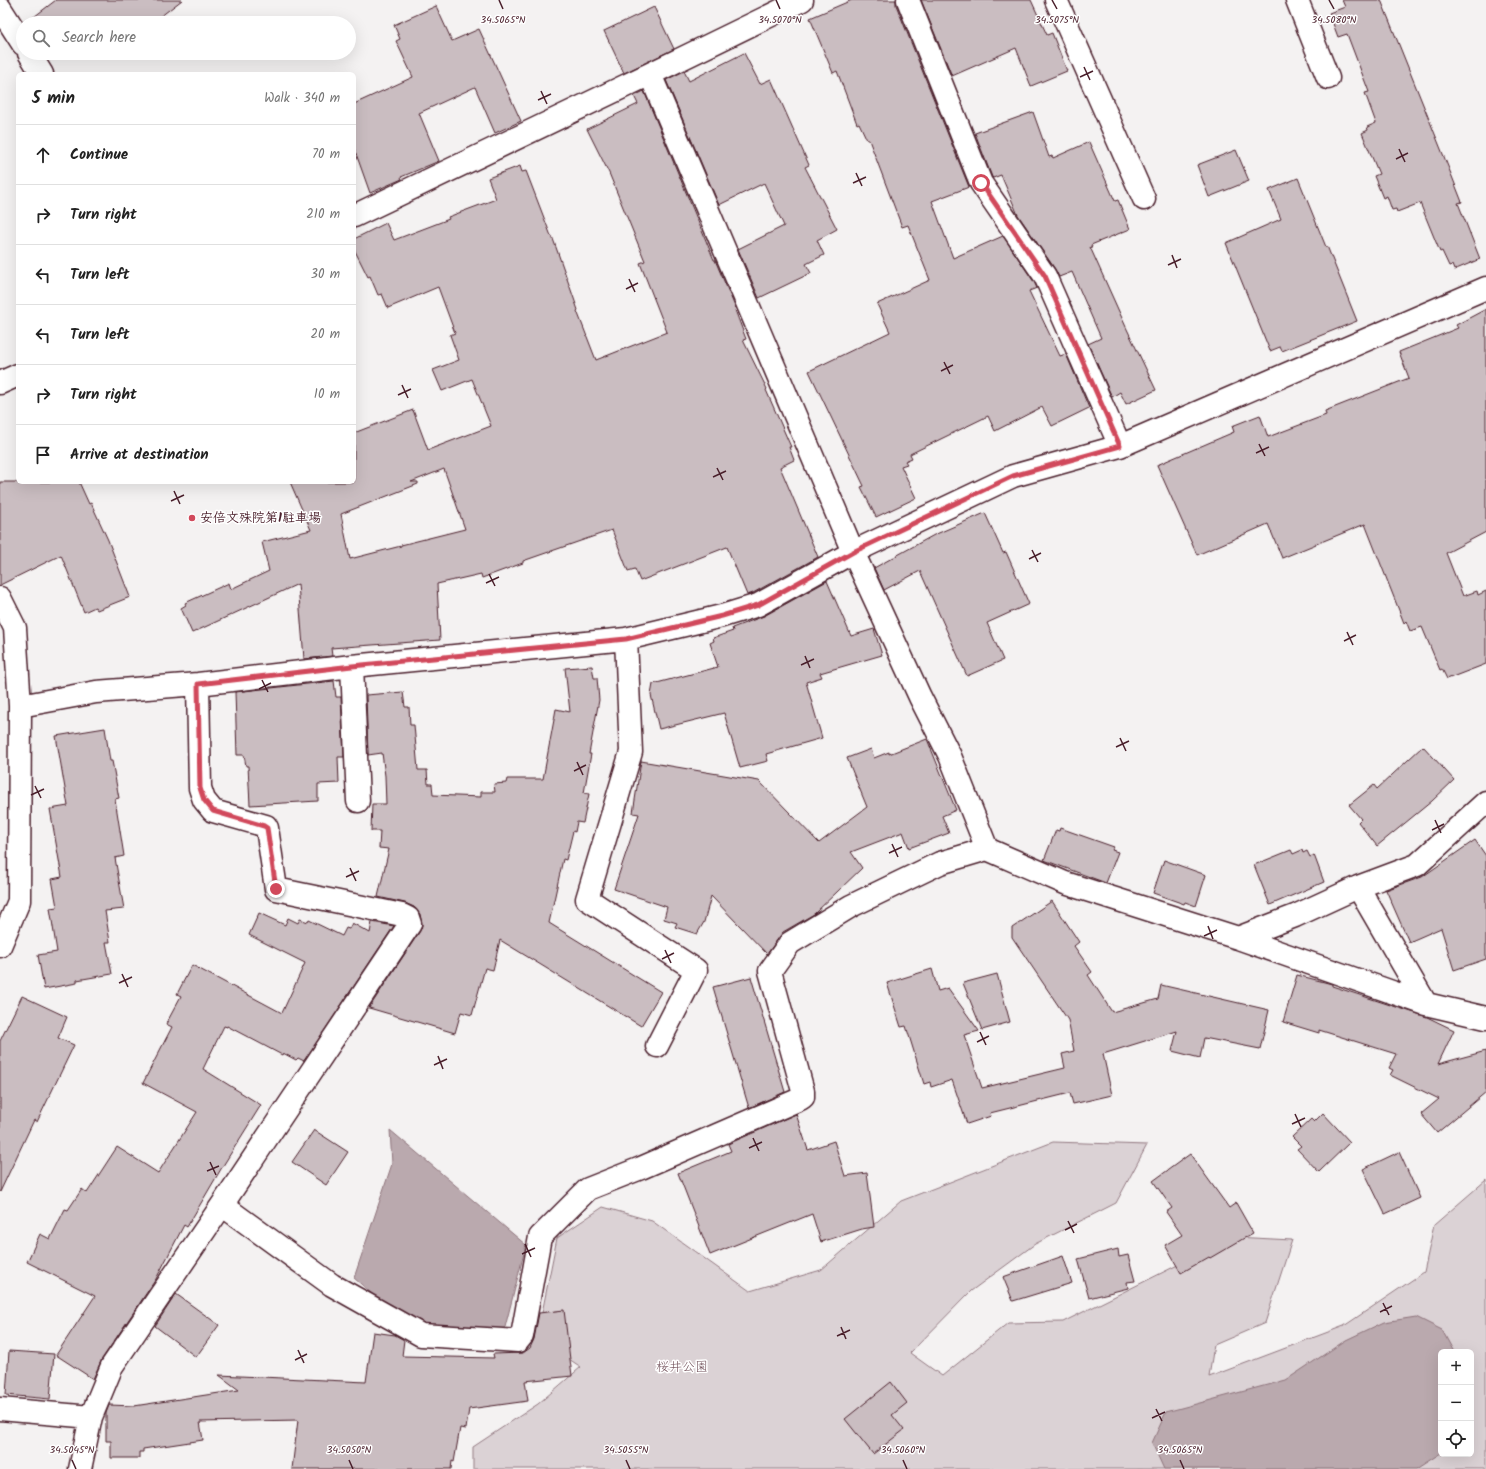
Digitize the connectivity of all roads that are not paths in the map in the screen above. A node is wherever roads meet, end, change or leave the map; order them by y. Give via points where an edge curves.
1 (802, 0) edge
2 (908, 0) edge
3 (1056, 0) edge
4 (1297, 0) edge
5 (0, 8) edge
6 (16, 33) edge
7 (33, 60) edge
8 (41, 72) edge
9 (650, 74) junction
10 (1328, 78) dead end
11 (1144, 199) dead end
12 (356, 215) edge
13 (1486, 288) edge
14 (16, 376) edge
15 (0, 383) edge
16 (1120, 446) junction
17 (853, 552) junction
18 (0, 598) edge
19 (626, 639) junction
20 (352, 666) junction
21 (198, 684) junction
22 (20, 706) junction
23 (358, 801) dead end
24 (1486, 802) edge
25 (987, 849) junction
26 (1358, 888) junction
27 (1238, 938) junction
28 (0, 946) edge
29 (1426, 1004) junction
30 (1486, 1018) edge
31 (657, 1046) dead end
32 (222, 1205) junction
33 (0, 1409) edge
34 (91, 1417) junction
35 (80, 1469) edge

1 - 9 street
2 - 16 street via 981,183 1045,276
3 - 11 street
4 - 10 street
5 - 6 street
7 - 8 street
9 - 12 street
9 - 17 street
13 - 16 street
14 - 15 street
16 - 17 street via 1013,476
17 - 19 street via 758,605
17 - 25 street via 950,756
18 - 22 street via 15,628
19 - 20 street
19 - 31 street via 631,752 587,899 696,970
20 - 21 street
20 - 23 street
21 - 22 street via 96,692
21 - 32 street via 200,788 204,800 213,811 267,828 276,889 402,916 408,918 410,924
22 - 28 street via 19,901
24 - 26 street via 1417,866
25 - 27 street via 1065,883
25 - 32 street via 940,863 851,906 790,943 770,971 803,1091 802,1097 641,1168 588,1188 540,1236 522,1336 518,1341 421,1335 332,1285
26 - 27 street
26 - 29 street
27 - 29 street
29 - 30 street
32 - 34 street via 112,1366
33 - 34 street
34 - 35 street

